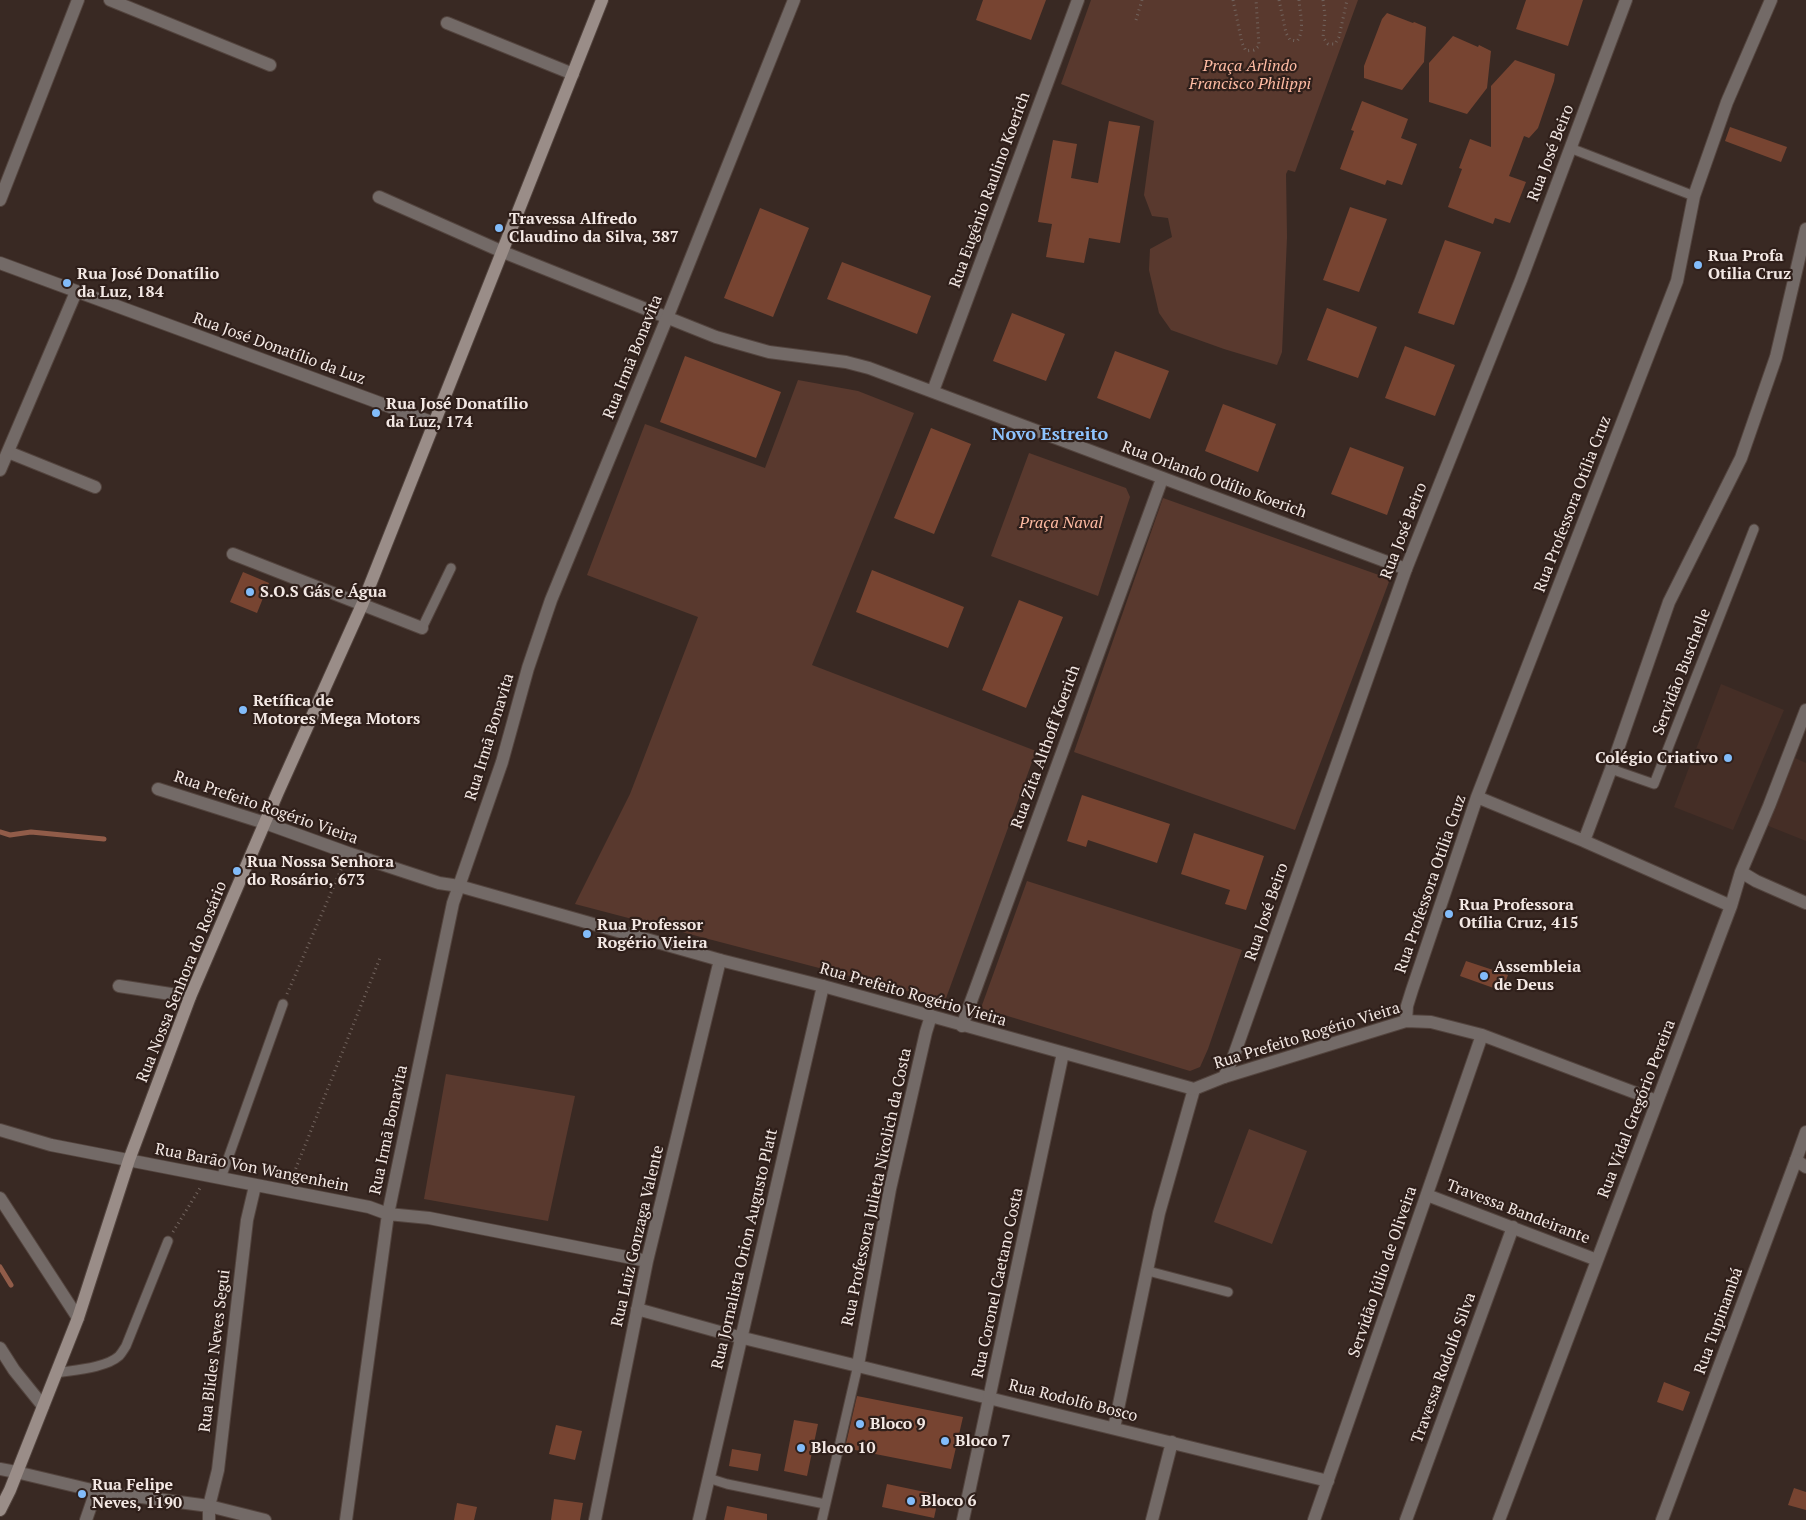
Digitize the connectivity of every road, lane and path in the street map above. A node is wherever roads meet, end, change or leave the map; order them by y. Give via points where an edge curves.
1 (78, 0) edge
2 (110, 0) edge
3 (602, 0) edge
4 (794, 0) edge
5 (1078, 0) edge
6 (1142, 0) edge
7 (1233, 0) edge
8 (1256, 0) edge
9 (1279, 0) edge
10 (1298, 0) edge
11 (1323, 0) edge
12 (1347, 0) edge
13 (1626, 0) edge
14 (1770, 0) edge
15 (1136, 20) dead end
16 (447, 23) dead end
17 (270, 65) dead end
18 (573, 74) junction
19 (1570, 148) junction
20 (1694, 196) junction
21 (379, 197) dead end
22 (0, 200) edge
23 (1806, 229) edge
24 (502, 252) junction
25 (0, 263) edge
26 (76, 292) junction
27 (667, 318) junction
28 (933, 391) junction
29 (434, 423) junction
30 (8, 452) junction
31 (0, 470) edge
32 (1162, 479) junction
33 (95, 487) dead end
34 (1754, 528) dead end
35 (233, 554) dead end
36 (451, 568) dead end
37 (1406, 569) junction
38 (362, 604) junction
39 (422, 628) joint
40 (1806, 710) edge
41 (1611, 769) junction
42 (158, 789) dead end
43 (1477, 798) junction
44 (265, 823) junction
45 (1584, 841) junction
46 (348, 853) junction
47 (1741, 872) junction
48 (459, 886) junction
49 (1806, 903) edge
50 (1731, 906) junction
51 (380, 958) dead end
52 (720, 960) junction
53 (119, 986) dead end
54 (822, 986) junction
55 (190, 997) junction
56 (283, 1004) joint
57 (931, 1016) junction
58 (1406, 1021) junction
59 (962, 1026) junction
60 (1482, 1035) junction
61 (1063, 1053) junction
62 (1224, 1077) junction
63 (1194, 1089) junction
64 (1657, 1101) junction
65 (0, 1130) edge
66 (1806, 1132) edge
67 (129, 1160) junction
68 (1801, 1164) edge
69 (214, 1177) junction
70 (255, 1186) junction
71 (287, 1190) junction
72 (1427, 1195) junction
73 (0, 1198) edge
74 (388, 1214) junction
75 (1513, 1227) junction
76 (168, 1241) joint
77 (1597, 1260) junction
78 (647, 1261) junction
79 (1148, 1271) junction
80 (1228, 1292) dead end
81 (637, 1309) junction
82 (78, 1318) junction
83 (742, 1337) junction
84 (0, 1348) edge
85 (858, 1365) junction
86 (56, 1373) junction
87 (990, 1397) junction
88 (43, 1406) junction
89 (1114, 1428) junction
90 (1172, 1442) junction
91 (0, 1469) edge
92 (16, 1472) junction
93 (708, 1478) junction
94 (1328, 1481) junction
95 (96, 1491) junction
96 (825, 1504) junction
97 (209, 1506) junction
98 (0, 1510) edge
99 (86, 1520) edge
100 (209, 1520) edge
101 (265, 1520) edge
102 (346, 1520) edge
103 (595, 1520) edge
104 (699, 1520) edge
105 (822, 1520) edge
106 (962, 1520) edge
107 (1152, 1520) edge
108 (1314, 1520) edge
109 (1406, 1520) edge
110 (1500, 1520) edge
111 (1662, 1520) edge

1 - 22 street
2 - 17 street
3 - 18 main road, Rua Nossa Senhora do Rosário
4 - 27 street, Rua Irmã Bonavita
5 - 28 street, Rua Eugênio Raulino Koerich
6 - 15 path
7 - 8 path via 1246,51 1259,46
9 - 10 path via 1286,34 1290,40 1297,41 1301,37
11 - 12 path via 1323,37 1328,44 1335,44
13 - 19 street, Rua José Beiro
14 - 20 street, Rua Professora Otília Cruz via 1727,102
16 - 18 street
18 - 24 main road, Rua Nossa Senhora do Rosário
19 - 20 lane
19 - 37 street, Rua José Beiro
20 - 43 street, Rua Professora Otília Cruz via 1677,281
21 - 24 street, Rua Orlando Odílio Koerich
23 - 41 street via 1776,357 1741,458 1670,602
24 - 27 street, Rua Orlando Odílio Koerich
24 - 29 main road, Rua Nossa Senhora do Rosário
25 - 26 street, Rua José Donatílio da Luz
26 - 29 street, Rua José Donatílio da Luz
26 - 30 street
27 - 28 street, Rua Orlando Odílio Koerich via 742,346 846,362
27 - 48 street, Rua Irmã Bonavita via 551,600 502,762
28 - 32 street, Rua Orlando Odílio Koerich
29 - 38 main road, Rua Nossa Senhora do Rosário
30 - 31 street
30 - 33 street
32 - 37 street, Rua Orlando Odílio Koerich
32 - 59 street, Rua Zita Althoff Koerich
34 - 41 lane, Servidão Buschelle via 1654,784
35 - 38 street
36 - 39 lane
37 - 62 street, Rua José Beiro
38 - 39 street
38 - 44 main road, Rua Nossa Senhora do Rosário
40 - 47 street, Rua Vidal Gregório Pereira
41 - 45 street
42 - 44 street, Rua Prefeito Rogério Vieira
43 - 45 street
43 - 58 street, Rua Professora Otília Cruz via 1412,990
44 - 46 street, Rua Prefeito Rogério Vieira
44 - 55 main road, Rua Nossa Senhora do Rosário
45 - 50 street
46 - 48 street, Rua Prefeito Rogério Vieira via 439,883
46 - 56 path
47 - 49 street
47 - 50 street, Rua Vidal Gregório Pereira
48 - 52 street, Rua Prefeito Rogério Vieira
48 - 74 street, Rua Irmã Bonavita
50 - 64 street, Rua Vidal Gregório Pereira
51 - 71 path
52 - 54 street, Rua Prefeito Rogério Vieira
52 - 78 street, Rua Luiz Gonzaga Valente
53 - 55 street
54 - 57 street, Rua Prefeito Rogério Vieira
54 - 83 street, Rua Jornalista Orion Augusto Platt
55 - 67 main road, Rua Nossa Senhora do Rosário
56 - 69 lane
57 - 59 street, Rua Prefeito Rogério Vieira
57 - 85 street, Rua Professora Julieta Nicolich da Costa via 890,1189
58 - 60 street, Rua Prefeito Rogério Vieira via 1431,1022
58 - 62 street, Rua Prefeito Rogério Vieira
59 - 61 street, Rua Prefeito Rogério Vieira
60 - 64 street, Rua Prefeito Rogério Vieira
60 - 72 street, Servidão Júlio de Oliveira
61 - 63 street, Rua Prefeito Rogério Vieira
61 - 87 street, Rua Coronel Caetano Costa
62 - 63 street, Rua Prefeito Rogério Vieira
63 - 79 street via 1159,1213
64 - 77 street, Rua Vidal Gregório Pereira
65 - 67 street, Rua Barão Von Wangenhein via 51,1145
66 - 68 street, Rua Tupinambá
67 - 69 street, Rua Barão Von Wangenhein
67 - 82 main road, Rua Nossa Senhora do Rosário
68 - 111 street, Rua Tupinambá
69 - 70 street, Rua Barão Von Wangenhein
69 - 76 path
70 - 71 street, Rua Barão Von Wangenhein
70 - 97 street, Rua Blides Neves Segui via 247,1220 218,1470
71 - 74 street, Rua Barão Von Wangenhein
72 - 75 street, Travessa Bandeirante
72 - 94 street, Servidão Júlio de Oliveira
73 - 82 street
74 - 78 street, Rua Barão Von Wangenhein via 429,1218
74 - 102 street, Rua Irmã Bonavita
75 - 77 street, Travessa Bandeirante
75 - 109 street, Travessa Rodolfo Silva
76 - 86 lane via 120,1355 111,1362
77 - 110 street, Rua Vidal Gregório Pereira
78 - 81 street, Rua Luiz Gonzaga Valente
79 - 80 lane
79 - 89 street
81 - 83 street, Rua Rodolfo Bosco
81 - 103 street, Rua Luiz Gonzaga Valente
82 - 86 main road, Rua Nossa Senhora do Rosário
83 - 85 street, Rua Rodolfo Bosco
83 - 93 street, Rua Jornalista Orion Augusto Platt
84 - 88 street
85 - 87 street, Rua Rodolfo Bosco
85 - 96 lane
86 - 88 main road, Rua Nossa Senhora do Rosário
87 - 89 street, Rua Rodolfo Bosco
87 - 106 street, Rua Coronel Caetano Costa
88 - 92 main road, Rua Nossa Senhora do Rosário
89 - 90 street, Rua Rodolfo Bosco
90 - 94 street, Rua Rodolfo Bosco
90 - 107 street
91 - 92 street
92 - 95 street
92 - 98 main road, Rua Nossa Senhora do Rosário
93 - 96 lane
93 - 104 street, Rua Jornalista Orion Augusto Platt
94 - 108 street, Servidão Júlio de Oliveira
95 - 97 street
95 - 99 street
96 - 105 lane
97 - 100 street, Rua Blides Neves Segui
97 - 101 street

